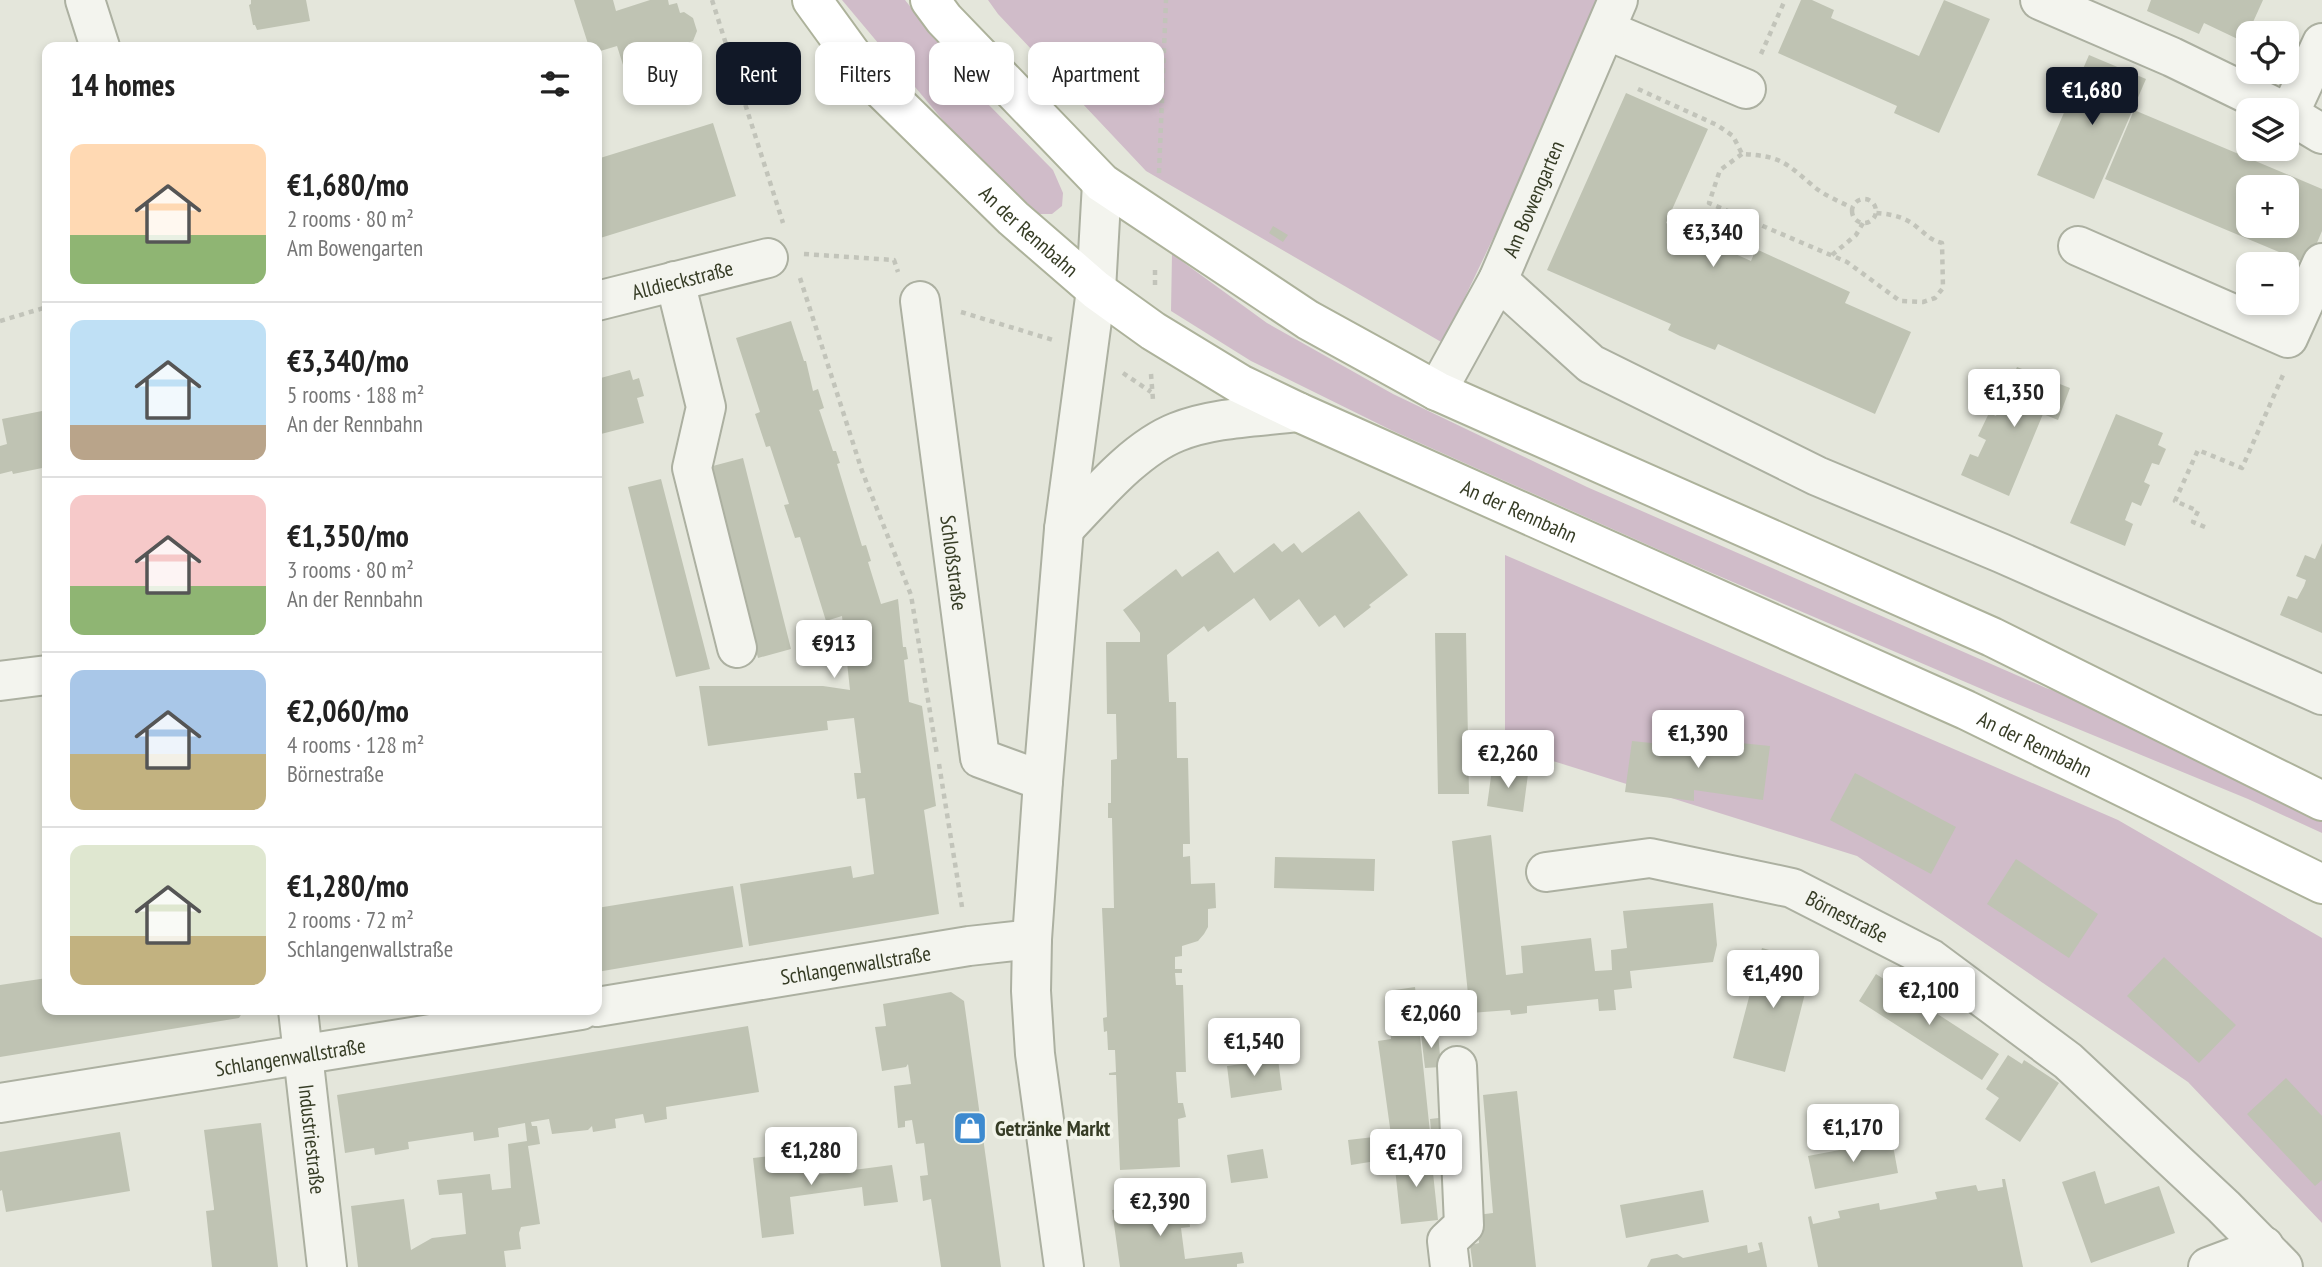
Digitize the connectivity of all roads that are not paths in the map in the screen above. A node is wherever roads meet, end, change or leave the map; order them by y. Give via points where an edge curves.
1 (85, 0) edge
2 (812, 0) edge
3 (930, 0) edge
4 (2040, 0) edge
5 (1612, 15) edge
6 (98, 42) edge
7 (2322, 43) edge
8 (1746, 89) road end
9 (2257, 98) edge
10 (2293, 98) edge
11 (2299, 120) edge
12 (2322, 134) edge
13 (1101, 183) junction
14 (2078, 246) dead end
15 (783, 250) road end
16 (2322, 262) edge
17 (1498, 280) junction
18 (675, 281) junction
19 (1096, 290) junction
20 (602, 300) edge
21 (920, 300) dead end
22 (1437, 391) junction
23 (1298, 412) junction
24 (1064, 529) junction
25 (737, 648) dead end
26 (42, 675) edge
27 (0, 681) edge
28 (2322, 695) edge
29 (1042, 781) junction
30 (2322, 801) edge
31 (1546, 872) dead end
32 (2322, 884) edge
33 (1032, 939) junction
34 (602, 1006) edge
35 (299, 1015) edge
36 (550, 1015) edge
37 (305, 1055) junction
38 (1457, 1066) dead end
39 (0, 1103) edge
40 (2274, 1256) edge
41 (327, 1267) edge
42 (1064, 1267) edge
43 (1450, 1267) edge
44 (2208, 1267) edge

1 - 6 street
2 - 19 main road, An der Rennbahn via 865,73 1013,218
3 - 13 main road
4 - 9 street
5 - 8 street
5 - 17 street, Am Bowengarten
7 - 10 street
11 - 12 street
13 - 19 street
13 - 22 main road via 1308,320
14 - 16 street via 2288,338
15 - 18 street, Alldieckstraße
17 - 22 street, Am Bowengarten
17 - 28 street via 1591,364 1817,476
18 - 20 street, Alldieckstraße
18 - 25 street via 706,407 692,468
19 - 23 main road, An der Rennbahn via 1240,384
19 - 24 street
21 - 29 street, Schloßstraße via 980,758
22 - 30 main road via 1992,636
23 - 24 street via 1178,431 1120,470
23 - 32 main road, An der Rennbahn via 1966,710
24 - 29 street
26 - 27 street
29 - 33 street
31 - 40 street, Börnestraße via 1650,858 1791,888 1931,959 2068,1061
33 - 34 street, Schlangenwallstraße
33 - 42 street via 1035,1054
35 - 37 street, Industriestraße
36 - 37 street, Schlangenwallstraße
37 - 39 street, Schlangenwallstraße
37 - 41 street, Industriestraße
38 - 43 street via 1464,1225 1447,1241
40 - 44 street

